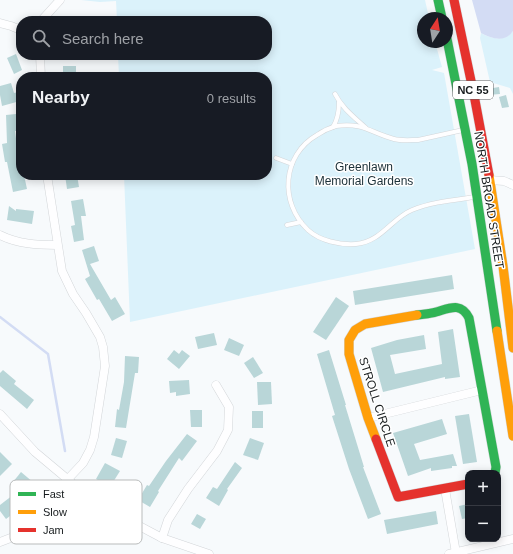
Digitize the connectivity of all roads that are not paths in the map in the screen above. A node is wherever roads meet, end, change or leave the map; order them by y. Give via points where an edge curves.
1 (60, 0) edge
2 (438, 0) edge
3 (454, 0) edge
4 (441, 12) edge
5 (46, 16) edge
6 (0, 23) edge
7 (16, 28) edge
8 (449, 48) edge
9 (40, 60) edge
10 (41, 72) edge
11 (334, 94) dead end
12 (339, 102) junction
13 (332, 127) junction
14 (367, 128) junction
15 (465, 129) junction
16 (276, 158) dead end
17 (292, 164) junction
18 (48, 180) edge
19 (489, 180) junction
20 (513, 184) edge
21 (478, 197) junction
22 (302, 222) junction
23 (286, 225) dead end
24 (0, 235) edge
25 (57, 245) junction
26 (513, 348) edge
27 (513, 381) edge
28 (503, 384) junction
29 (216, 385) dead end
30 (482, 390) junction
31 (0, 414) edge
32 (368, 418) junction
33 (513, 436) edge
34 (496, 470) edge
35 (67, 480) joint
36 (465, 485) edge
37 (445, 488) junction
38 (142, 527) edge
39 (10, 538) edge
40 (162, 538) junction
41 (513, 539) edge
42 (0, 542) edge
43 (452, 553) edge
44 (209, 554) edge

1 - 5 street
2 - 4 main road
3 - 19 main road, NORTH BROAD STREET / NC 55
6 - 7 street
8 - 15 main road, NORTH BROAD STREET / NC 55
9 - 10 street
11 - 12 lane
12 - 13 lane via 337,120
12 - 14 lane
13 - 14 lane via 355,125
13 - 17 lane via 310,138
14 - 15 lane via 395,139 411,140
15 - 21 main road, NORTH BROAD STREET / NC 55
16 - 17 lane
17 - 22 lane via 288,193 291,205
18 - 25 street
19 - 20 street
19 - 26 main road, NORTH BROAD STREET / NC 55
21 - 22 lane via 442,202 412,210 382,234 357,244 322,239 308,230
21 - 28 main road, NORTH BROAD STREET / NC 55
22 - 23 lane
24 - 25 street via 28,244
25 - 35 street via 66,282 98,332 105,361 90,450 83,463
27 - 28 street
28 - 33 main road, NORTH BROAD STREET / NC 55
29 - 40 street via 229,407 228,430 217,451 168,520
30 - 32 street
30 - 32 main road, STROLL CIRCLE via 469,318 466,312 459,308 450,307 436,312 365,324 355,330 349,340 349,354
30 - 34 main road, STROLL CIRCLE
31 - 35 street via 35,452
32 - 37 main road, STROLL CIRCLE via 398,497
36 - 37 main road, STROLL CIRCLE
37 - 43 street
38 - 40 street
39 - 42 street
40 - 44 street
41 - 43 street

